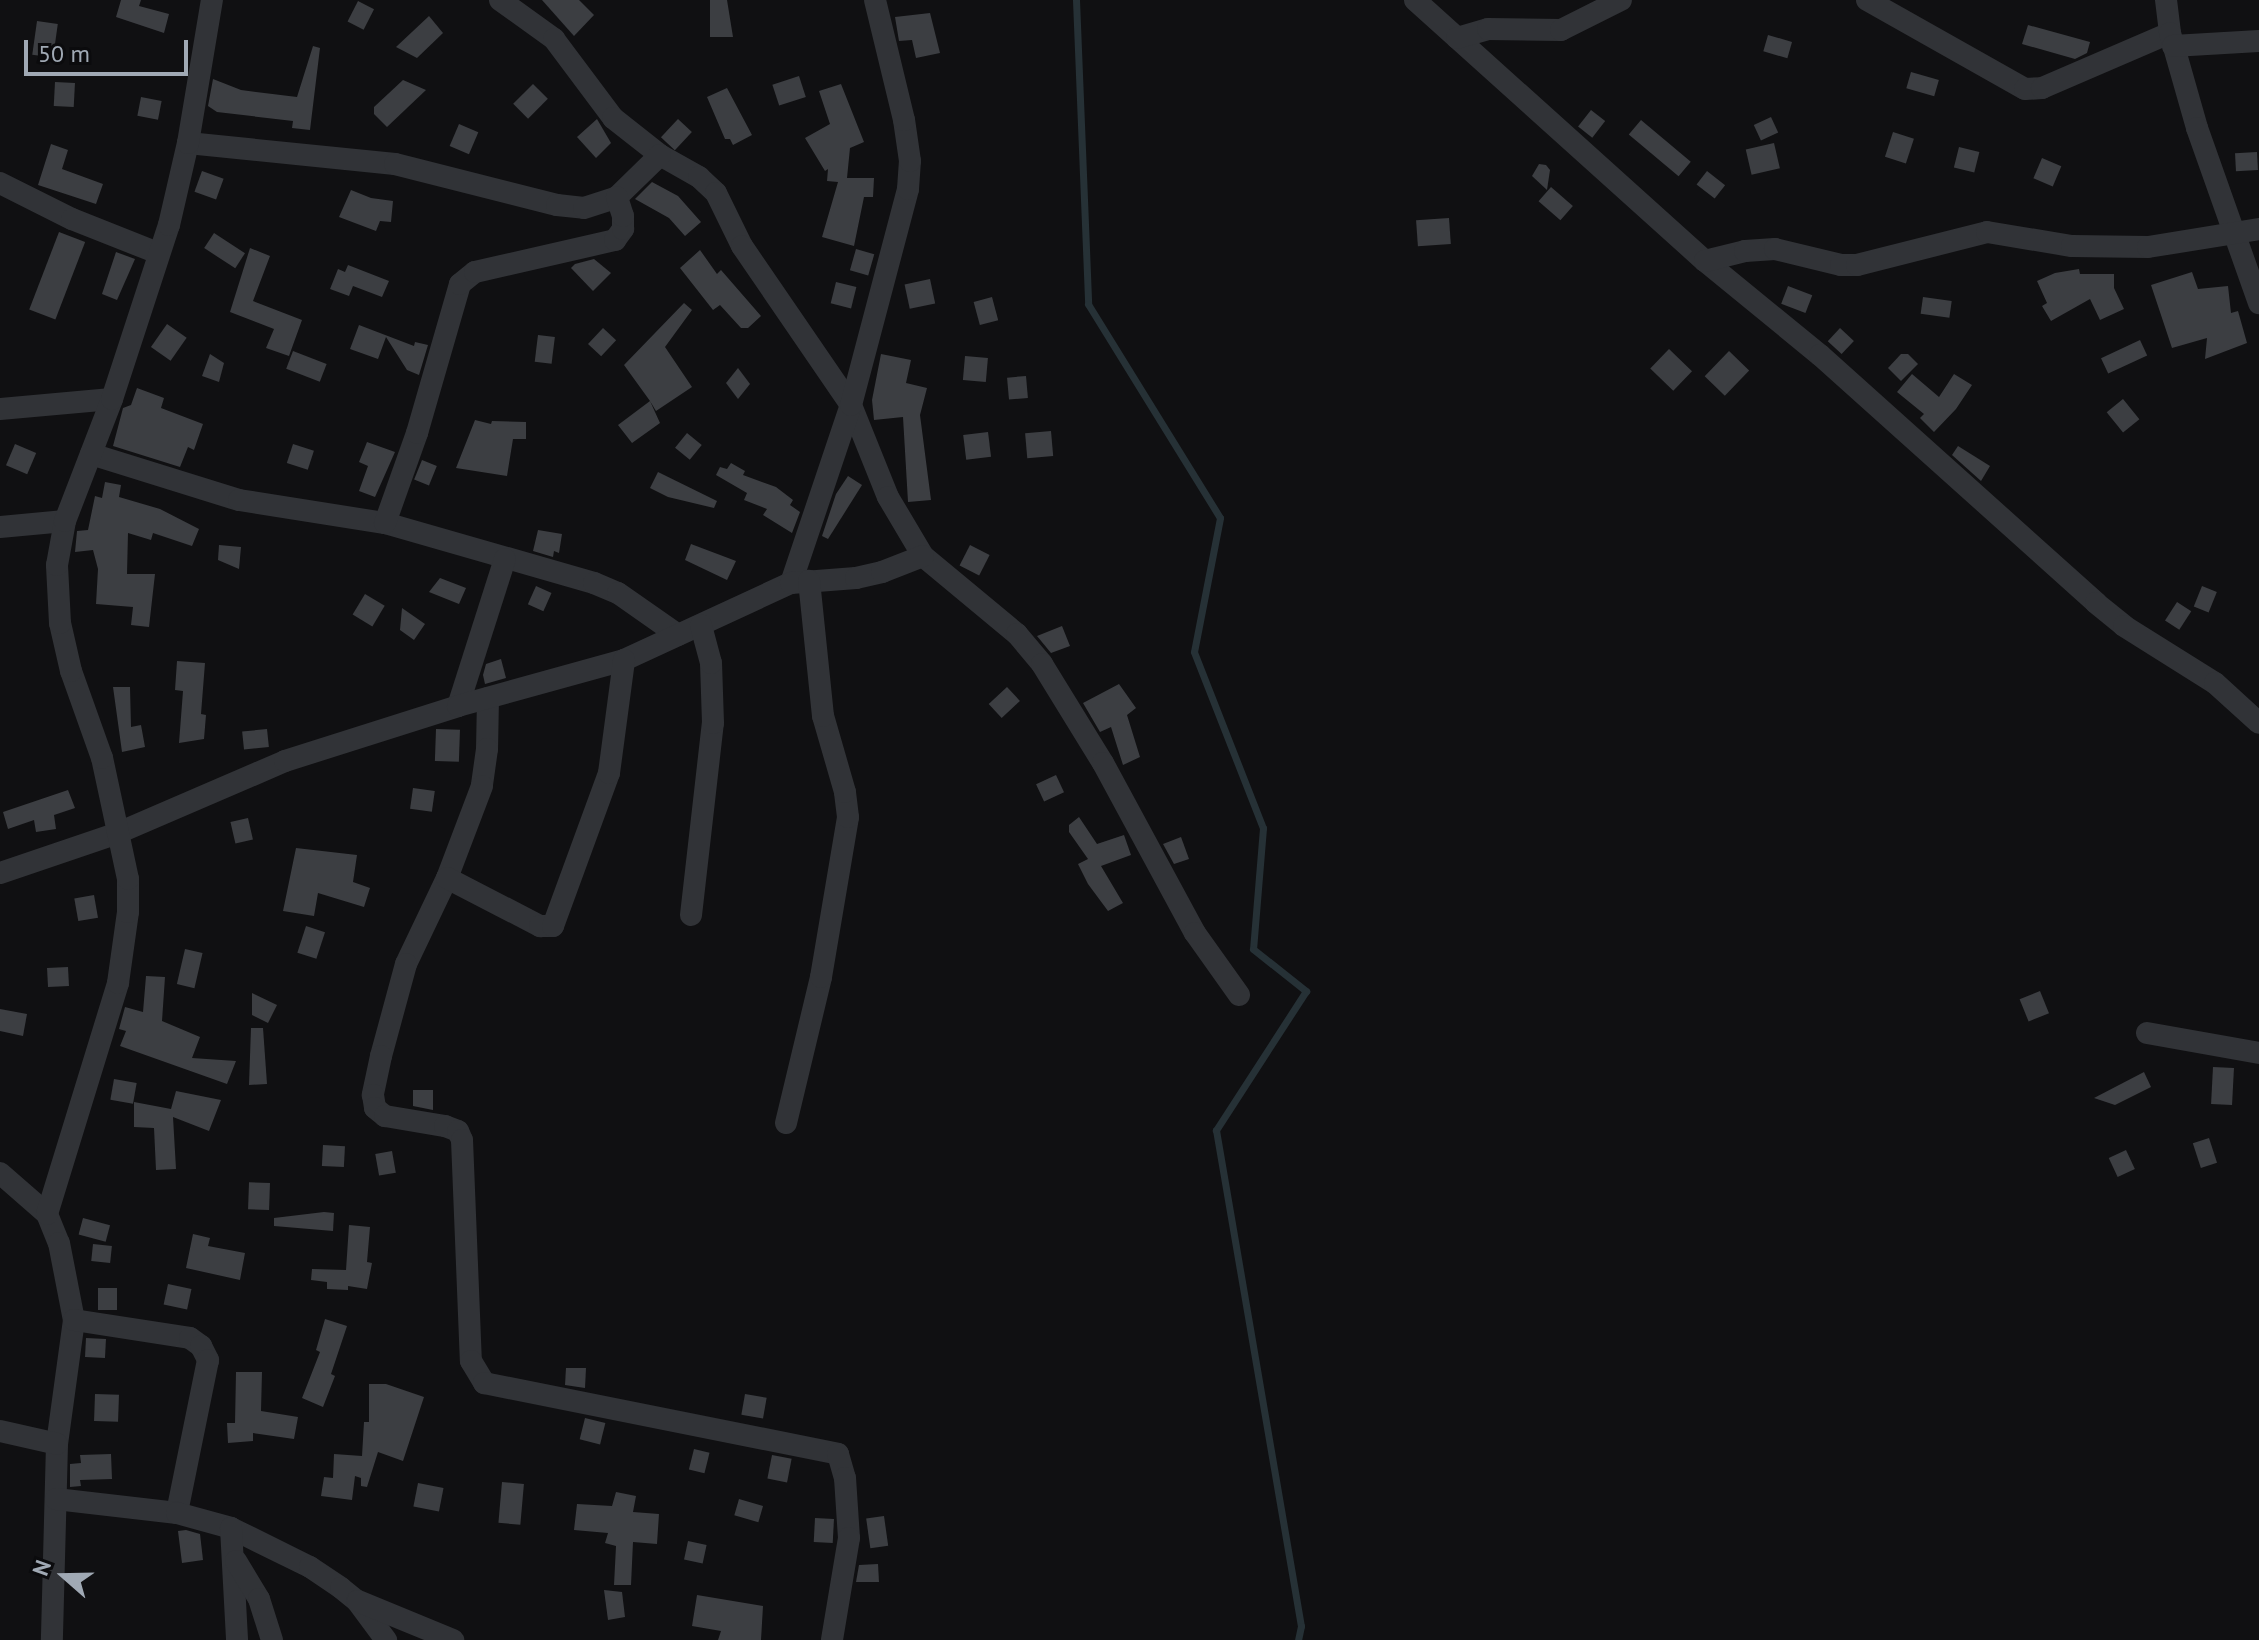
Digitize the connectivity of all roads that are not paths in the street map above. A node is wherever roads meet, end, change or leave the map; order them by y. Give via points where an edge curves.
1 (212, 0) edge
2 (500, 0) edge
3 (875, 0) edge
4 (1415, 0) edge
5 (1621, 0) edge
6 (1867, 0) edge
7 (2166, 0) edge
8 (1457, 38) junction
9 (2172, 40) junction
10 (2259, 41) edge
11 (188, 143) junction
12 (660, 155) junction
13 (0, 183) edge
14 (617, 197) junction
15 (2259, 229) edge
16 (2234, 231) junction
17 (158, 253) junction
18 (1705, 261) junction
19 (2259, 303) edge
20 (112, 399) junction
21 (851, 405) junction
22 (0, 409) edge
23 (91, 454) junction
24 (65, 521) junction
25 (385, 523) junction
26 (0, 527) edge
27 (923, 556) junction
28 (505, 559) junction
29 (800, 582) junction
30 (701, 625) junction
31 (678, 635) junction
32 (624, 660) junction
33 (488, 698) junction
34 (458, 706) junction
35 (2259, 723) edge
36 (118, 833) junction
37 (0, 873) edge
38 (447, 878) junction
39 (691, 915) dead end
40 (1239, 995) dead end
41 (2147, 1033) dead end
42 (2259, 1053) edge
43 (786, 1123) dead end
44 (0, 1173) edge
45 (47, 1214) junction
46 (74, 1320) junction
47 (0, 1431) edge
48 (57, 1444) junction
49 (56, 1499) junction
50 (177, 1513) junction
51 (231, 1528) junction
52 (236, 1560) junction
53 (357, 1601) junction
54 (52, 1640) edge
55 (237, 1640) edge
56 (272, 1640) edge
57 (386, 1640) edge
58 (453, 1640) edge
59 (832, 1640) edge

1 - 11 street
2 - 12 street via 554,39 613,118
3 - 21 street via 904,120 909,175
4 - 8 street
5 - 8 street via 1561,30 1488,29
6 - 9 street via 2025,89 2042,88
7 - 9 street
8 - 18 street
9 - 10 street
9 - 16 street
11 - 14 street via 395,164 557,205 584,208
11 - 17 street
12 - 14 street
12 - 21 street via 716,193 742,246
13 - 17 street
14 - 25 street via 623,229 615,240 475,272 460,284
15 - 16 street
16 - 18 street via 2148,247 2072,246 1987,232 1857,265 1775,249
16 - 19 street
17 - 20 street
18 - 35 street via 1820,355 2096,603 2215,683
20 - 22 street
20 - 23 street
21 - 27 street via 888,497
21 - 29 street
23 - 24 street
23 - 25 street via 239,500
24 - 26 street
24 - 36 street via 57,565 60,623 102,758
25 - 28 street
27 - 29 street via 882,572
27 - 40 street via 1017,634 1042,664 1103,763 1195,933
28 - 31 street via 606,588
28 - 34 street
29 - 30 street
29 - 43 street via 823,716 848,817 821,977
30 - 31 street
30 - 39 street via 711,663 713,723
31 - 32 street
32 - 33 street
32 - 38 street via 609,773 553,926 540,926
33 - 34 street
33 - 38 street via 482,786
34 - 36 street via 285,761
36 - 37 street
36 - 45 street via 128,879 123,961
38 - 59 street via 406,964 373,1095 375,1108 385,1116 445,1126 458,1131 462,1140 474,1372 484,1383 838,1454 849,1538
41 - 42 street
44 - 45 street
45 - 46 street via 59,1243
46 - 48 street
46 - 50 street via 190,1338 201,1346 208,1360
47 - 48 street
48 - 49 street
49 - 50 street
49 - 54 street
50 - 51 street
51 - 52 street
51 - 53 street via 310,1567
52 - 55 street
52 - 56 street via 259,1599
53 - 57 street
53 - 58 street

